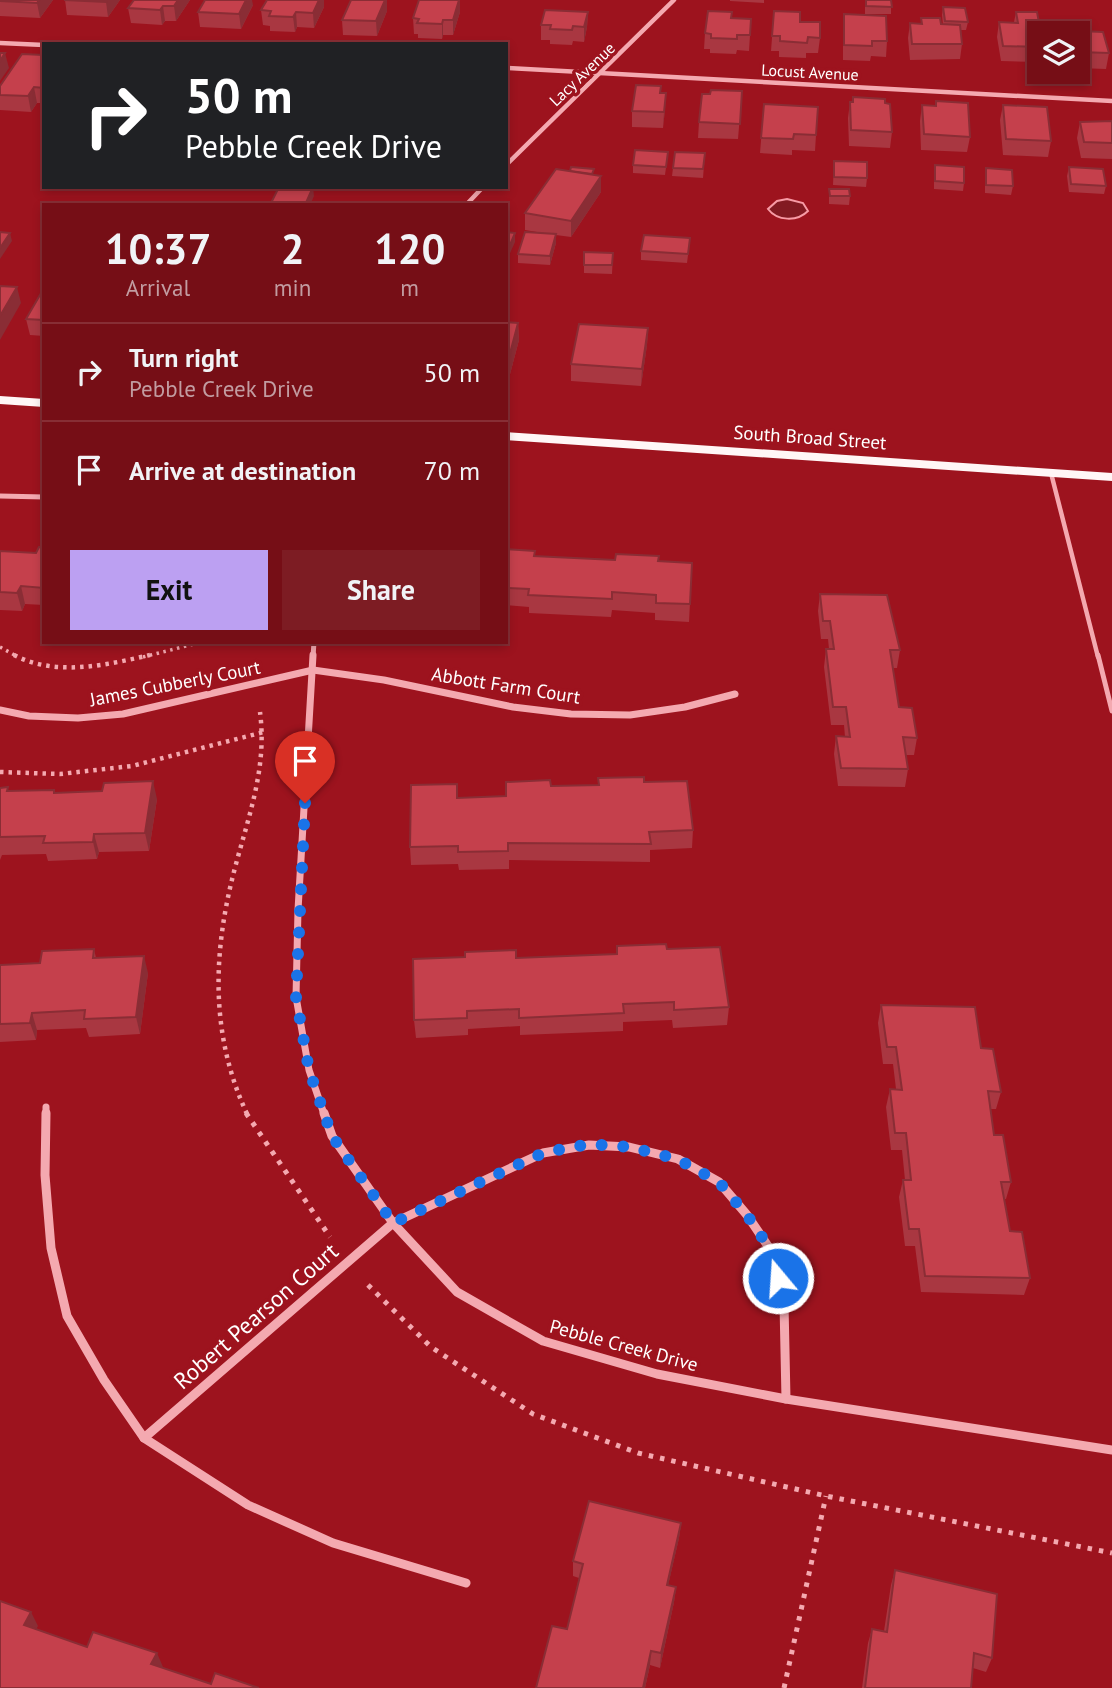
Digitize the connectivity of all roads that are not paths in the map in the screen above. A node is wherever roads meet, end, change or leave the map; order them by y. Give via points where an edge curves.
1 (674, 0) edge
2 (0, 43) edge
3 (42, 45) edge
4 (508, 68) edge
5 (600, 73) junction
6 (1112, 101) edge
7 (508, 163) edge
8 (481, 189) edge
9 (468, 203) edge
10 (0, 400) edge
11 (42, 404) edge
12 (508, 436) edge
13 (1051, 473) junction
14 (1112, 477) edge
15 (0, 496) edge
16 (42, 497) edge
17 (314, 644) edge
18 (313, 670) junction
19 (735, 694) dead end
20 (0, 710) edge
21 (1112, 711) edge
22 (46, 1107) dead end
23 (393, 1223) junction
24 (786, 1399) junction
25 (145, 1438) junction
26 (1112, 1450) edge
27 (466, 1583) dead end

1 - 5 street, Lacy Avenue
2 - 3 street
4 - 5 street, Locust Avenue
5 - 6 street, Locust Avenue
5 - 7 street, Lacy Avenue
8 - 9 street
10 - 11 main road
12 - 13 main road, South Broad Street
13 - 14 main road, South Broad Street
13 - 21 lane
15 - 16 street
17 - 18 street, Pebble Creek Drive
18 - 19 street, Abbott Farm Court via 571,714 630,715
18 - 20 street, James Cubberly Court via 123,714 78,719
18 - 23 street, Pebble Creek Drive via 296,997 309,1070 332,1136
22 - 25 street via 51,1248 67,1316
23 - 24 street, Pebble Creek Drive via 457,1292 543,1341 657,1374
23 - 24 street, Robert Pearson Court via 543,1153 589,1144 629,1147 677,1159 719,1182 772,1252 784,1304
23 - 25 street, Robert Pearson Court
24 - 26 street, Pebble Creek Drive
25 - 27 street via 248,1505 332,1543

